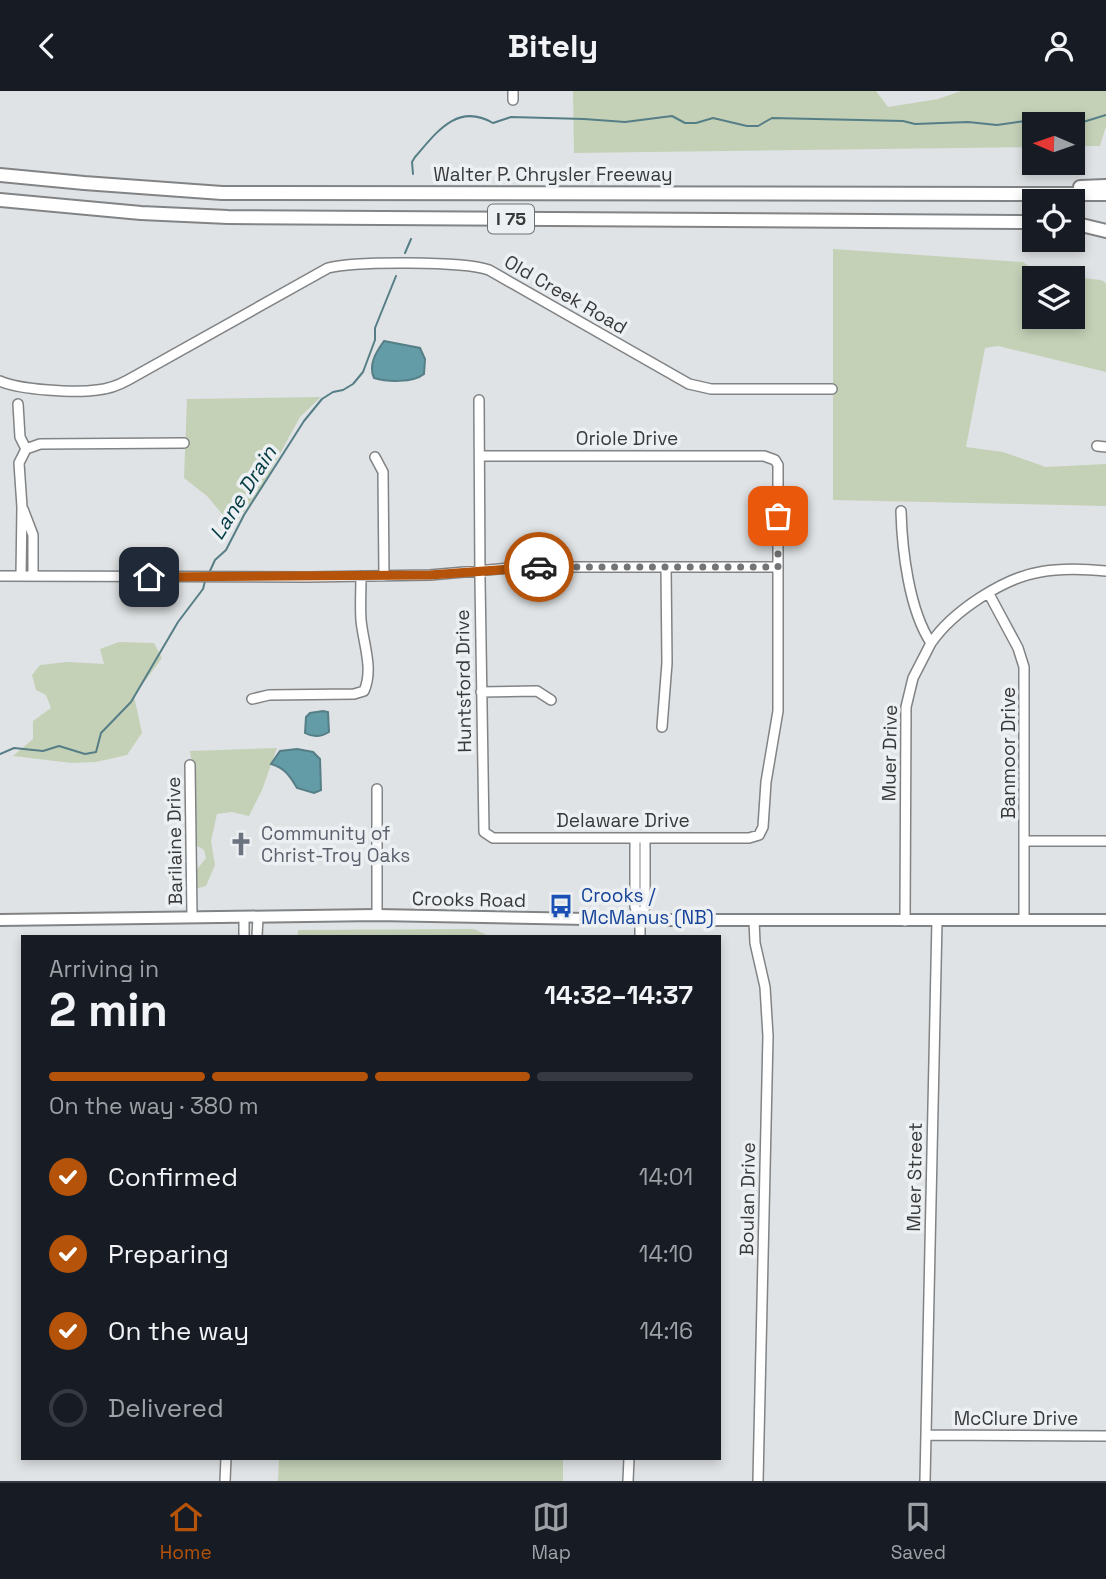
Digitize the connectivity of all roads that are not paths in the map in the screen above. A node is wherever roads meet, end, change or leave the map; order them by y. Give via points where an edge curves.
1 (0, 175) edge
2 (1106, 185) edge
3 (1068, 189) edge
4 (1022, 194) edge
5 (1085, 194) edge
6 (1106, 194) edge
7 (0, 200) edge
8 (1022, 222) edge
9 (1106, 222) edge
10 (1085, 223) edge
11 (1085, 226) edge
12 (1106, 231) edge
13 (5, 383) edge
14 (832, 389) dead end
15 (0, 390) edge
16 (480, 400) dead end
17 (18, 404) dead end
18 (184, 443) dead end
19 (26, 449) junction
20 (480, 456) junction
21 (375, 457) dead end
22 (22, 507) junction
23 (901, 512) dead end
24 (666, 567) junction
25 (778, 567) junction
26 (1106, 571) edge
27 (480, 572) junction
28 (0, 576) edge
29 (21, 576) junction
30 (33, 576) junction
31 (361, 576) junction
32 (384, 576) junction
33 (989, 594) junction
34 (931, 643) junction
35 (481, 692) junction
36 (252, 699) dead end
37 (551, 700) dead end
38 (662, 727) dead end
39 (190, 765) dead end
40 (377, 789) dead end
41 (486, 835) joint
42 (640, 838) junction
43 (1025, 841) junction
44 (1106, 841) edge
45 (377, 915) junction
46 (192, 917) junction
47 (244, 917) junction
48 (258, 917) junction
49 (0, 920) edge
50 (640, 920) junction
51 (754, 920) junction
52 (937, 920) junction
53 (1024, 920) junction
54 (1106, 920) edge
55 (905, 921) junction
56 (244, 935) edge
57 (257, 935) edge
58 (640, 935) edge
59 (926, 1435) junction
60 (1106, 1436) edge
61 (226, 1460) edge
62 (629, 1460) edge
63 (225, 1481) edge
64 (628, 1481) edge
65 (758, 1481) edge
66 (925, 1481) edge

1 - 4 highway, Walter P. Chrysler Freeway / I 75 via 222,193
2 - 3 highway
5 - 6 highway, Walter P. Chrysler Freeway / I 75
7 - 8 highway, I 75 via 228,217
9 - 10 highway
11 - 12 highway
13 - 14 street, Old Creek Road via 107,389 328,268 468,265 489,270 690,384 711,389
13 - 15 street, Old Creek Road
16 - 20 street, Huntsford Drive
17 - 19 street via 20,437
18 - 19 street via 40,444
19 - 22 street via 19,463
20 - 25 street, Oriole Drive via 773,458 778,465
20 - 27 street, Huntsford Drive
21 - 32 street via 383,472
22 - 29 street
22 - 30 street via 33,535
23 - 34 street via 911,587
24 - 25 street
24 - 27 street via 522,567
24 - 38 street
25 - 42 street, Delaware Drive via 778,711 759,835
26 - 33 street, Muer Drive via 1032,573
27 - 32 street
27 - 35 street, Huntsford Drive
28 - 29 street
29 - 30 street
30 - 31 street
31 - 32 street
31 - 36 street via 368,680 364,691
33 - 34 street, Muer Drive via 961,612
33 - 43 street, Banmoor Drive via 1024,667
34 - 55 street, Muer Drive via 912,678 906,707
35 - 37 street via 537,691
35 - 41 street, Huntsford Drive via 482,826
39 - 46 street, Barilaine Drive
40 - 45 street
41 - 42 street, Delaware Drive
42 - 50 street via 635,907
43 - 44 street
43 - 53 street, Banmoor Drive
45 - 48 main road, Crooks Road
45 - 50 main road, Crooks Road
46 - 47 main road, Crooks Road
46 - 49 main road, Crooks Road
47 - 48 main road, Crooks Road
47 - 56 street
48 - 57 street
50 - 51 main road, Crooks Road
50 - 58 street
51 - 55 main road, Crooks Road
51 - 65 street, Boulan Drive via 768,1036
52 - 53 main road, Crooks Road
52 - 55 main road, Crooks Road
52 - 59 street, Muer Street
53 - 54 main road, Crooks Road
59 - 60 street, McClure Drive
59 - 66 street
61 - 63 street
62 - 64 street

